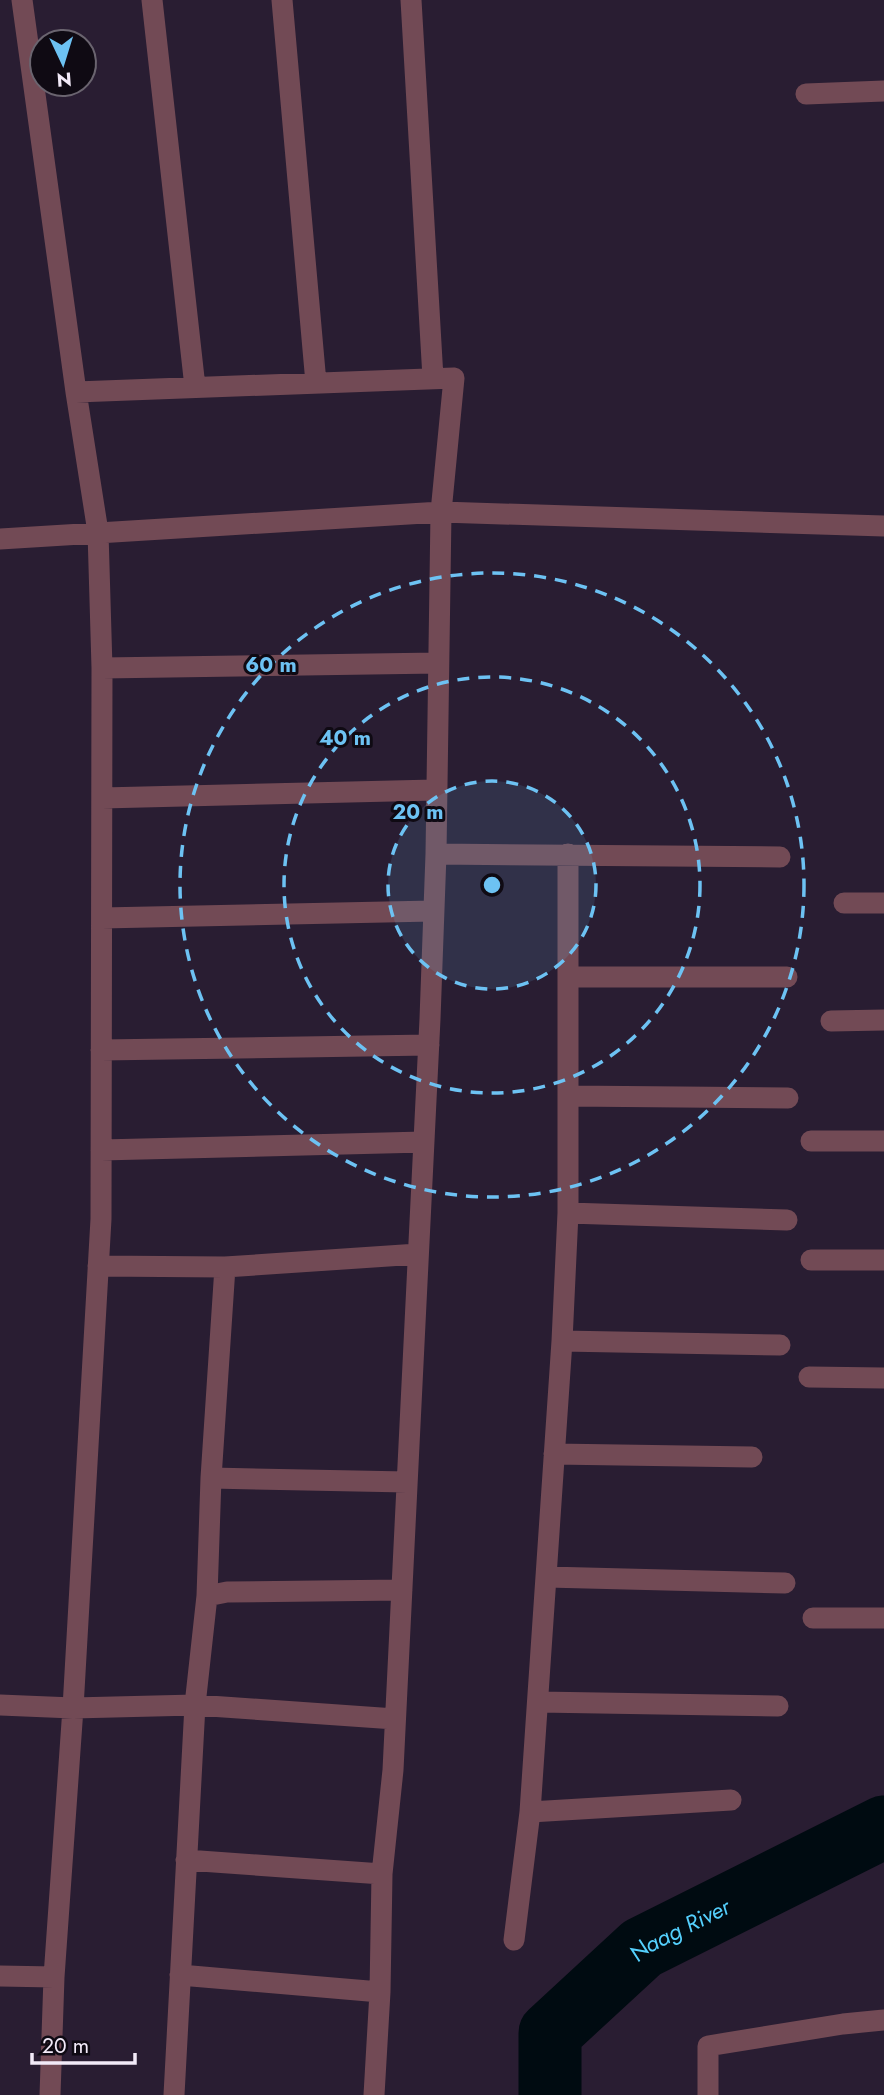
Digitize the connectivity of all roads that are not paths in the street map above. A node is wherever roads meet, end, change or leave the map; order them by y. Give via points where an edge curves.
1 (22, 0) edge
2 (152, 0) edge
3 (282, 0) edge
4 (411, 0) edge
5 (884, 91) edge
6 (806, 94) dead end
7 (433, 378) junction
8 (316, 383) junction
9 (195, 387) junction
10 (76, 392) junction
11 (441, 512) junction
12 (884, 526) edge
13 (98, 532) junction
14 (0, 539) edge
15 (438, 663) junction
16 (102, 668) junction
17 (435, 790) junction
18 (102, 799) junction
19 (436, 854) junction
20 (568, 854) junction
21 (780, 857) dead end
22 (844, 903) dead end
23 (884, 904) edge
24 (433, 911) junction
25 (102, 918) junction
26 (569, 977) junction
27 (788, 977) dead end
28 (884, 1020) edge
29 (831, 1021) dead end
30 (429, 1045) junction
31 (101, 1050) junction
32 (569, 1096) junction
33 (788, 1098) dead end
34 (811, 1141) dead end
35 (884, 1141) edge
36 (424, 1142) junction
37 (101, 1150) junction
38 (568, 1213) junction
39 (787, 1220) dead end
40 (418, 1254) junction
41 (811, 1260) dead end
42 (884, 1260) edge
43 (98, 1266) junction
44 (225, 1266) junction
45 (562, 1340) junction
46 (780, 1345) dead end
47 (809, 1377) dead end
48 (884, 1378) edge
49 (554, 1454) junction
50 (752, 1457) dead end
51 (211, 1478) junction
52 (407, 1482) junction
53 (547, 1577) junction
54 (785, 1583) dead end
55 (402, 1590) junction
56 (207, 1596) junction
57 (813, 1618) dead end
58 (884, 1618) edge
59 (539, 1702) junction
60 (0, 1705) edge
61 (195, 1705) junction
62 (778, 1706) dead end
63 (73, 1708) junction
64 (395, 1718) junction
65 (731, 1800) dead end
66 (530, 1812) junction
67 (186, 1860) junction
68 (382, 1874) junction
69 (514, 1940) dead end
70 (180, 1975) junction
71 (0, 1976) edge
72 (54, 1977) junction
73 (380, 1992) junction
74 (884, 2020) edge
75 (50, 2095) edge
76 (174, 2095) edge
77 (374, 2095) edge
78 (708, 2095) edge

1 - 10 street
2 - 9 street
3 - 8 street
4 - 7 street
5 - 6 street
7 - 8 street
7 - 11 street via 454,377
8 - 9 street
9 - 10 street
10 - 13 street
11 - 12 street
11 - 13 street
11 - 15 street
13 - 14 street
13 - 16 street
15 - 16 street
15 - 17 street
16 - 18 street
17 - 18 street
17 - 19 street
18 - 25 street
19 - 20 street
19 - 24 street
20 - 21 street
20 - 26 street
22 - 23 street
24 - 25 street
24 - 30 street
25 - 31 street
26 - 27 street
26 - 32 street
28 - 29 street
30 - 31 street
30 - 36 street
31 - 37 street
32 - 33 street
32 - 38 street
34 - 35 street
36 - 37 street
36 - 40 street
37 - 43 street
38 - 39 street
38 - 45 street
40 - 44 street
40 - 52 street
41 - 42 street
43 - 44 street
43 - 63 street
44 - 51 street
45 - 46 street
45 - 49 street
47 - 48 street
49 - 50 street
49 - 53 street
51 - 52 street
51 - 56 street
52 - 55 street
53 - 54 street
53 - 59 street
55 - 56 street
55 - 64 street
56 - 61 street
57 - 58 street
59 - 62 street
59 - 66 street
60 - 63 street
61 - 63 street
61 - 64 street
61 - 67 street
63 - 72 street
64 - 68 street
65 - 66 street
66 - 69 street
67 - 68 street
67 - 70 street
68 - 73 street
70 - 73 street
70 - 76 street
71 - 72 street
72 - 75 street
73 - 77 street
74 - 78 street via 708,2046

